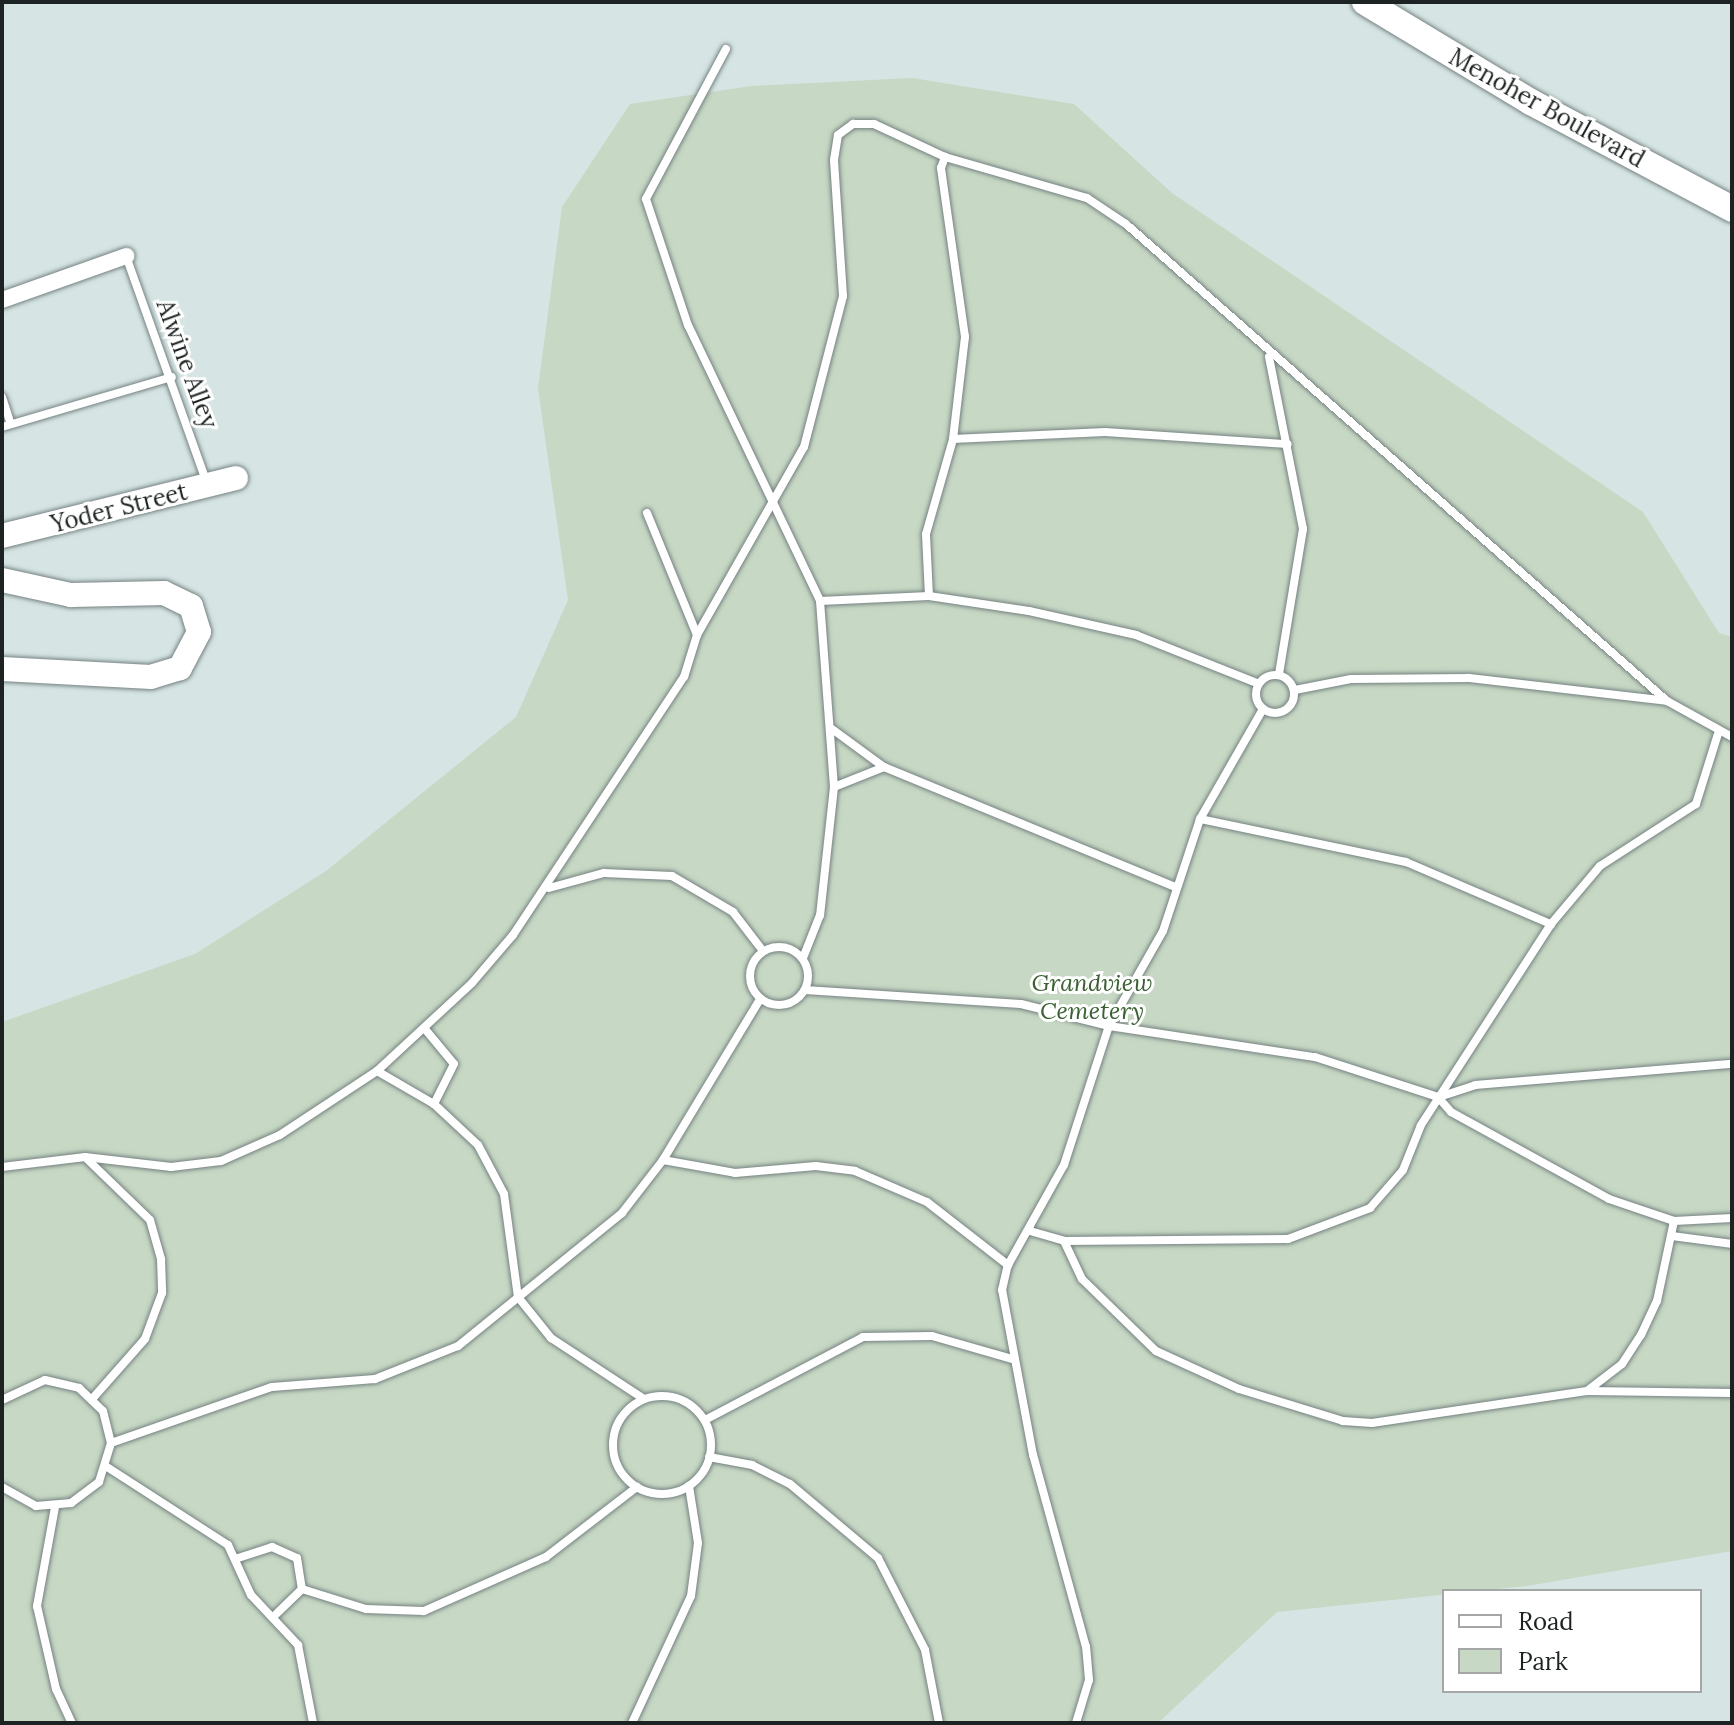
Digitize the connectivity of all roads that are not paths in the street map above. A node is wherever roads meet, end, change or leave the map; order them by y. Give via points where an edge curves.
1 (1365, 2) edge
2 (726, 49) dead end
3 (945, 157) junction
4 (1732, 209) edge
5 (126, 256) joint
6 (2, 300) edge
7 (1269, 356) junction
8 (172, 377) junction
9 (2, 397) edge
10 (6, 426) edge
11 (953, 439) junction
12 (1288, 444) junction
13 (236, 478) dead end
14 (208, 486) junction
15 (774, 501) junction
16 (647, 513) dead end
17 (2, 536) edge
18 (2, 580) edge
19 (929, 596) junction
20 (820, 601) junction
21 (697, 635) junction
22 (2, 669) edge
23 (1279, 674) junction
24 (1259, 684) junction
25 (1295, 690) junction
26 (1667, 701) junction
27 (1263, 709) junction
28 (832, 729) junction
29 (1718, 734) junction
30 (1732, 737) edge
31 (884, 767) junction
32 (834, 787) junction
33 (1200, 819) junction
34 (549, 888) junction
35 (1177, 888) junction
36 (1551, 924) junction
37 (763, 951) junction
38 (803, 958) junction
39 (805, 990) junction
40 (760, 999) junction
41 (1109, 1026) junction
42 (425, 1029) junction
43 (1732, 1064) edge
44 (377, 1071) junction
45 (1438, 1097) junction
46 (434, 1104) junction
47 (85, 1157) junction
48 (663, 1160) junction
49 (2, 1167) edge
50 (1732, 1218) edge
51 (1674, 1221) junction
52 (1030, 1231) junction
53 (1672, 1236) junction
54 (1064, 1241) junction
55 (1732, 1244) edge
56 (1008, 1265) junction
57 (518, 1297) junction
58 (1012, 1359) junction
59 (1587, 1391) junction
60 (1732, 1393) edge
61 (93, 1398) junction
62 (644, 1399) junction
63 (2, 1400) edge
64 (705, 1420) junction
65 (111, 1443) junction
66 (709, 1457) junction
67 (107, 1467) junction
68 (689, 1486) junction
69 (2, 1487) edge
70 (637, 1487) junction
71 (55, 1507) junction
72 (235, 1559) junction
73 (302, 1589) junction
74 (276, 1614) junction
75 (72, 1723) edge
76 (313, 1723) edge
77 (632, 1723) edge
78 (939, 1723) edge
79 (1076, 1723) edge

1 - 4 main road, Menoher Boulevard via 1531,102
2 - 15 lane via 646,199 688,325
3 - 7 lane via 1087,198 1158,252
3 - 11 lane via 942,180 965,337
3 - 15 lane via 874,124 853,124 838,135 833,193 843,296 817,409
5 - 6 street
5 - 8 lane, Alwine Alley
7 - 12 lane
7 - 26 lane via 1602,638
8 - 10 lane
8 - 14 lane, Alwine Alley
9 - 10 lane
11 - 12 lane via 1105,432
11 - 19 lane via 926,534
12 - 23 lane via 1303,529
13 - 14 street, Yoder Street
14 - 17 street, Yoder Street
15 - 20 lane
15 - 21 lane
16 - 21 lane
18 - 22 street via 71,595 164,593 191,606 199,632 180,668 151,677
19 - 20 lane
19 - 24 lane via 1136,635
20 - 28 lane
21 - 34 lane via 684,677
23 - 24 lane
23 - 25 lane
24 - 27 lane
25 - 26 lane via 1351,679 1469,678
25 - 27 lane via 1286,711
26 - 29 lane
27 - 33 lane
28 - 31 lane
28 - 32 lane
29 - 30 lane
29 - 36 lane via 1696,804 1600,866
31 - 32 lane
31 - 35 lane
32 - 38 lane via 820,915
33 - 35 lane
33 - 36 lane via 1406,862
34 - 37 lane via 604,873 672,876 733,912
34 - 42 lane
35 - 41 lane via 1163,931
36 - 45 lane
37 - 38 lane via 792,949
37 - 40 lane via 749,974
38 - 39 lane
39 - 40 lane via 784,1005
39 - 41 lane via 936,994
40 - 48 lane
41 - 45 lane via 1315,1057
41 - 52 lane via 1084,1115
42 - 44 lane
42 - 46 lane via 454,1064
43 - 45 lane via 1475,1085
44 - 46 lane
44 - 47 lane via 280,1135 221,1161 171,1167
45 - 51 lane via 1451,1112 1609,1199
45 - 54 lane via 1403,1170 1370,1208 1325,1229 1288,1239
46 - 57 lane via 478,1145 504,1194
47 - 49 lane
47 - 61 lane via 150,1220 161,1259 162,1293 145,1339
48 - 56 lane via 735,1173 816,1166 855,1171 927,1202
48 - 57 lane via 594,1241
50 - 51 lane
51 - 53 lane
52 - 54 lane
52 - 56 lane
53 - 55 lane
53 - 59 lane via 1641,1335 1622,1364
54 - 59 lane via 1082,1279 1156,1351 1200,1375 1343,1421
56 - 58 lane via 1003,1315
57 - 62 lane via 551,1338
57 - 65 lane via 458,1346 415,1367 375,1379 272,1387
58 - 64 lane via 932,1336 863,1337
58 - 79 lane via 1086,1647 1089,1680
59 - 60 lane
61 - 63 lane via 45,1380
61 - 65 lane
62 - 64 lane via 682,1400
62 - 70 lane via 623,1415 613,1446
64 - 66 lane
65 - 67 lane
66 - 68 lane
66 - 78 lane via 752,1465 790,1484 878,1558 925,1650
67 - 71 lane via 86,1494
67 - 72 lane via 202,1525
68 - 70 lane via 669,1493
68 - 77 lane via 698,1543 691,1596
69 - 71 lane via 18,1500
70 - 73 lane via 546,1557 424,1611 366,1609
71 - 75 lane via 37,1606 56,1689
72 - 73 lane via 287,1548 303,1573
72 - 74 lane via 251,1595
73 - 74 lane
74 - 76 lane via 309,1674

